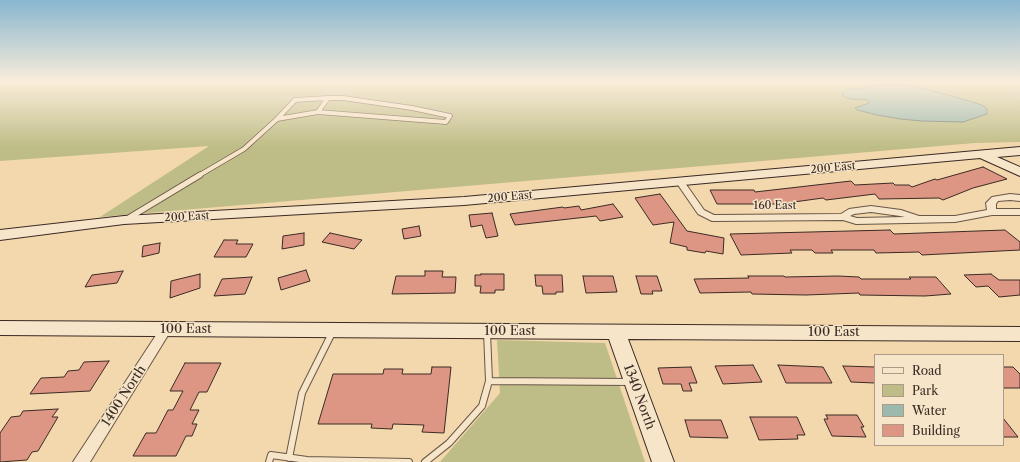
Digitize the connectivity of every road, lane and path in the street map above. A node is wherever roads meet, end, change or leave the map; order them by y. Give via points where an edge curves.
1 (292, 104) edge
2 (324, 104) edge
3 (381, 104) edge
4 (318, 112) junction
5 (277, 119) junction
6 (1020, 152) edge
7 (982, 155) junction
8 (1020, 172) edge
9 (680, 182) junction
10 (1020, 198) edge
11 (992, 212) junction
12 (1020, 212) edge
13 (124, 220) junction
14 (0, 235) edge
15 (0, 328) edge
16 (166, 329) junction
17 (333, 330) junction
18 (487, 331) junction
19 (616, 331) junction
20 (1020, 334) edge
21 (489, 381) junction
22 (634, 382) junction
23 (289, 458) junction
24 (81, 462) edge
25 (269, 462) edge
26 (397, 462) edge
27 (409, 462) edge
28 (426, 462) edge
29 (664, 462) edge

1 - 5 lane
2 - 4 lane
3 - 4 lane via 450,116 446,122
4 - 5 lane
5 - 13 lane via 244,149
6 - 7 street, 200 East
7 - 8 street
7 - 9 street, 200 East
9 - 11 street, 160 East via 696,206 712,218 844,217 856,220 908,220 954,219
9 - 13 street, 200 East via 464,201
10 - 11 street via 995,199 991,202
11 - 12 street, 160 East
13 - 14 street, 200 East
15 - 16 street, 100 East
16 - 17 street, 100 East
16 - 24 street, 1400 North
17 - 18 street, 100 East
17 - 23 lane via 302,393
18 - 19 street, 100 East
18 - 21 lane
19 - 20 street, 100 East
19 - 22 street, 1340 North
21 - 22 lane
21 - 28 lane via 482,406 449,443
22 - 29 street, 1340 North
23 - 25 lane via 271,455
23 - 26 lane
26 - 27 lane

